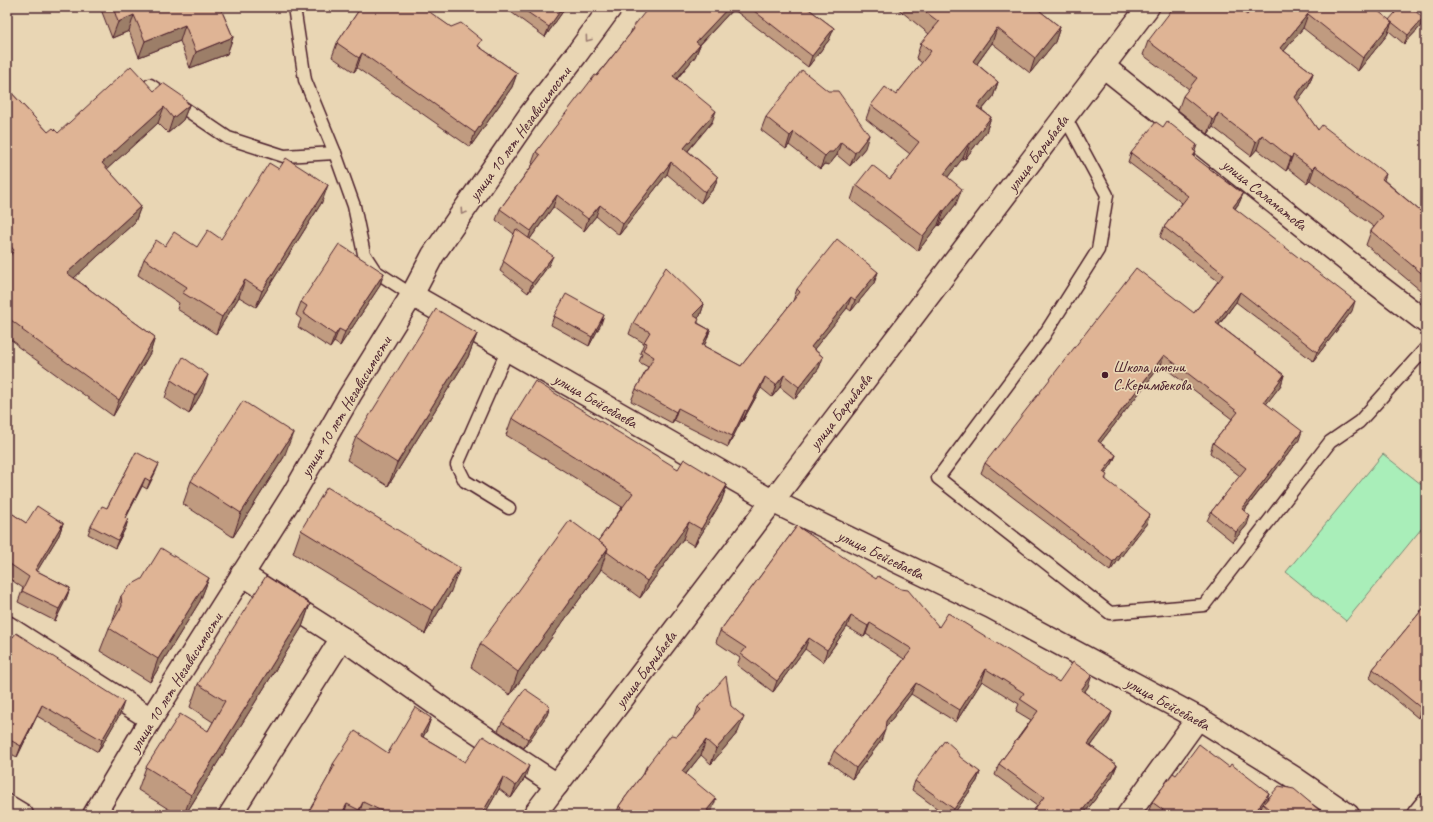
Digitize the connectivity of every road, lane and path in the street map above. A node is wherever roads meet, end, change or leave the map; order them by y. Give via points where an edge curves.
1 (294, 7) edge
2 (611, 7) edge
3 (1148, 7) edge
4 (1104, 66) junction
5 (150, 85) edge
6 (1065, 117) junction
7 (335, 153) junction
8 (412, 295) junction
9 (1426, 322) edge
10 (1426, 348) edge
11 (508, 350) junction
12 (772, 501) junction
13 (509, 508) dead end
14 (242, 574) junction
15 (7, 627) edge
16 (342, 638) junction
17 (1198, 718) junction
18 (151, 719) junction
19 (557, 785) junction
20 (1426, 805) edge
21 (7, 806) edge
22 (22, 815) edge
23 (94, 815) edge
24 (230, 815) edge
25 (534, 815) edge
26 (1128, 815) edge
27 (1348, 815) edge
28 (1418, 815) edge

1 - 7 lane via 305,80
2 -> 8 street, улица 10 лет Независимости via 529,116 433,255
3 - 4 street, улица Барибаева
4 - 6 street, улица Барибаева
4 - 9 street, улица Саламатова
5 - 7 lane via 228,138 284,156
6 - 10 lane via 1107,195 1098,250 1043,337 938,478 1110,613 1204,605 1330,442 1359,422
6 - 12 street, улица Барибаева
7 - 8 lane via 354,206 364,254 376,271
8 - 11 street, улица Бейсебаева
8 - 14 street, улица 10 лет Независимости via 350,395 294,493
11 - 12 street, улица Бейсебаева
11 - 13 lane via 457,465 465,481
12 - 17 street, улица Бейсебаева via 990,607
12 - 19 street, улица Барибаева
14 - 16 street
14 - 18 street, улица 10 лет Независимости
15 - 18 street
16 - 19 street
16 - 24 street
17 - 26 street
17 - 27 street, улица Бейсебаева via 1293,777
18 - 23 street, улица 10 лет Независимости
19 - 25 street, улица Барибаева
20 - 28 street
21 - 22 street

